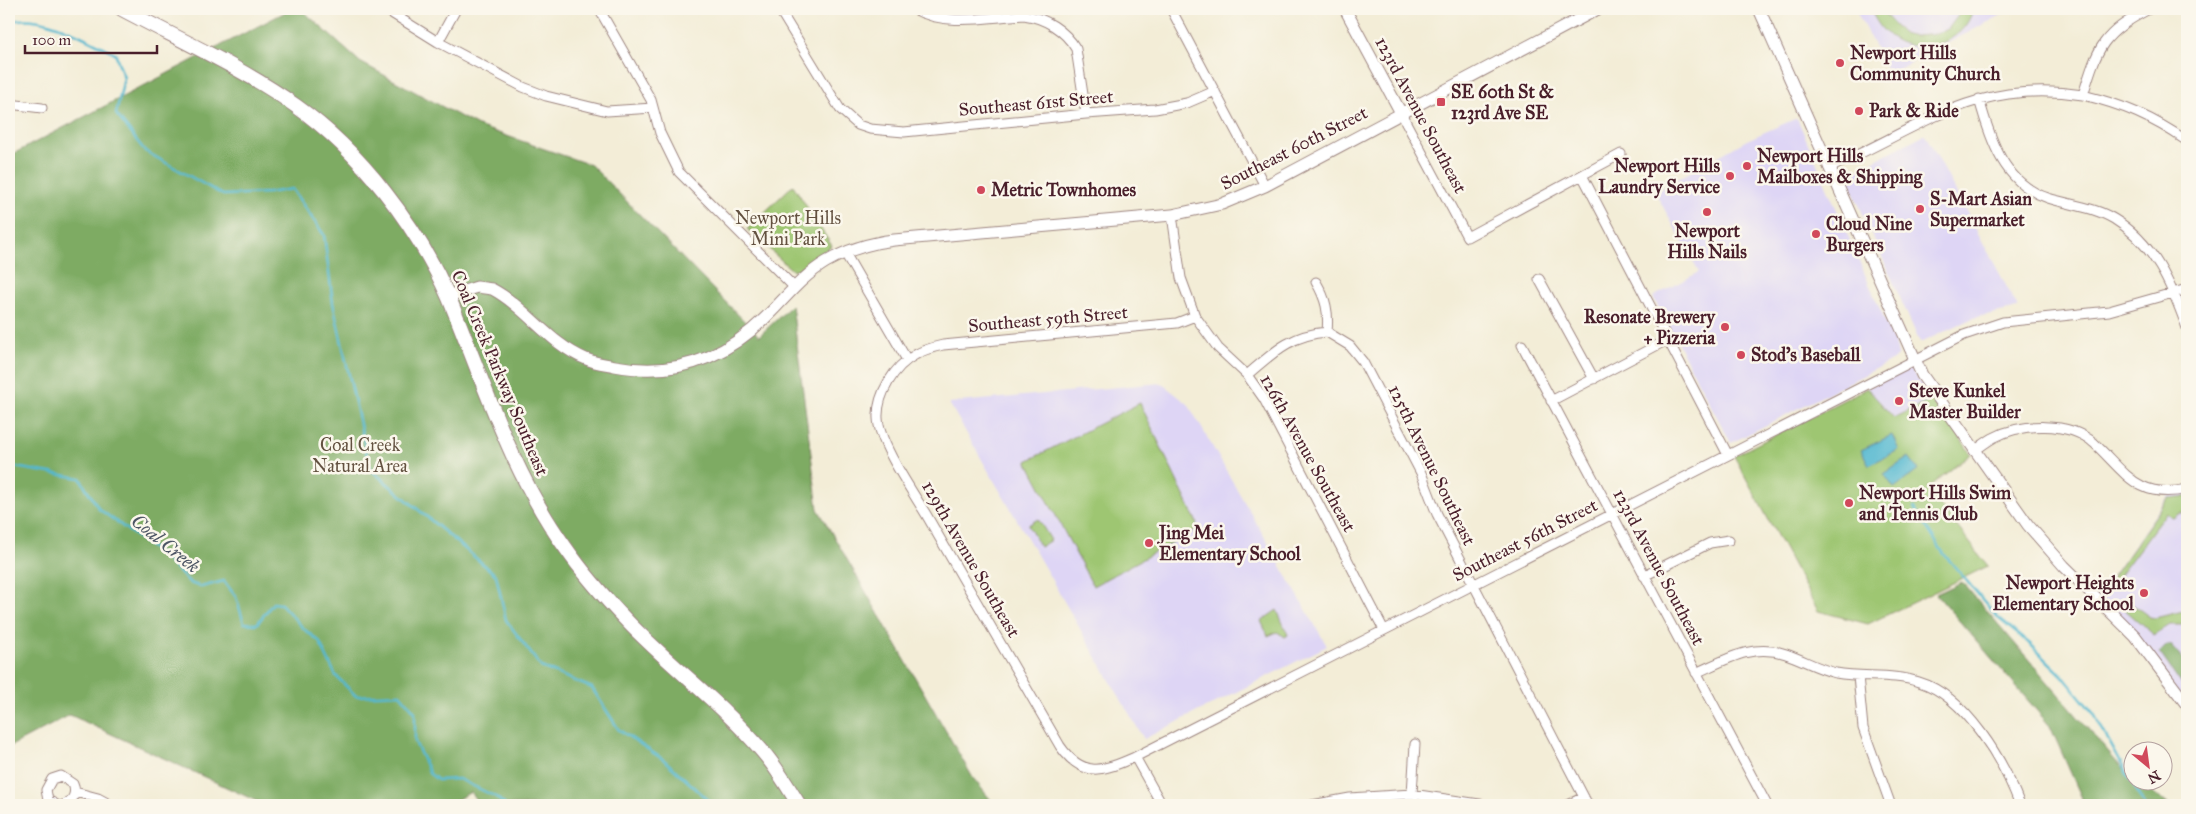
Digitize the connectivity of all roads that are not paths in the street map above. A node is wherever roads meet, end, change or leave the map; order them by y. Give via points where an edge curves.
1 (122, 9) edge
2 (385, 9) edge
3 (456, 9) edge
4 (599, 9) edge
5 (780, 9) edge
6 (1171, 9) edge
7 (1345, 9) edge
8 (1598, 9) edge
9 (1759, 9) edge
10 (2149, 9) edge
11 (917, 10) edge
12 (438, 42) junction
13 (1215, 91) junction
14 (2083, 95) junction
15 (1979, 99) junction
16 (9, 104) edge
17 (42, 108) dead end
18 (653, 108) junction
19 (1086, 114) junction
20 (1401, 114) junction
21 (2187, 141) edge
22 (1621, 154) dead end
23 (1829, 168) junction
24 (1582, 176) junction
25 (1265, 186) junction
26 (1172, 215) junction
27 (845, 253) junction
28 (1539, 279) dead end
29 (1316, 282) dead end
30 (794, 287) junction
31 (2187, 289) edge
32 (2174, 294) junction
33 (448, 296) junction
34 (1195, 316) junction
35 (2187, 328) edge
36 (1327, 332) junction
37 (1669, 339) junction
38 (1522, 345) dead end
39 (907, 360) junction
40 (1913, 360) junction
41 (1247, 374) junction
42 (1594, 379) junction
43 (1551, 401) junction
44 (1974, 451) junction
45 (1728, 455) junction
46 (2187, 489) edge
47 (1611, 514) junction
48 (1729, 540) dead end
49 (1644, 576) junction
50 (1474, 584) junction
51 (1384, 630) junction
52 (1696, 673) junction
53 (1858, 676) junction
54 (2187, 705) edge
55 (1415, 744) dead end
56 (1135, 757) junction
57 (1081, 767) joint
58 (75, 792) junction
59 (1412, 794) junction
60 (1586, 801) edge
61 (1890, 803) dead end
62 (57, 805) edge
63 (63, 805) edge
64 (111, 805) edge
65 (799, 805) edge
66 (1162, 805) edge
67 (1312, 805) edge
68 (1486, 805) edge
69 (1567, 805) edge
70 (1767, 805) edge
71 (2020, 805) edge

1 - 33 main road, Coal Creek Parkway Southeast via 270,89 326,131 369,174 411,227
2 - 12 street
3 - 12 street
4 - 18 street via 645,88
5 - 19 street, Southeast 61st Street via 828,92 840,109 858,125 904,132
6 - 13 street
7 - 20 street, 123rd Avenue Southeast
8 - 20 street, Southeast 60th Street
9 - 23 street
10 - 14 street via 2128,20 2105,39 2097,51
11 - 19 street via 948,20 1032,16 1057,28 1076,49
12 - 18 street via 546,96 607,111
13 - 19 street, Southeast 61st Street via 1172,107
13 - 25 street
14 - 15 street via 2036,91
14 - 21 street via 2140,112
15 - 23 street via 1933,116
15 - 32 street via 1990,138 2014,177 2035,193 2102,213 2128,229 2151,253
16 - 17 street
18 - 30 street via 660,133 679,172
20 - 24 street, 123rd Avenue Southeast via 1467,237
20 - 25 street, Southeast 60th Street
22 - 24 street
23 - 40 street
24 - 37 street
25 - 26 street, Southeast 60th Street via 1222,204
26 - 27 street, Southeast 60th Street via 894,240 872,243
26 - 34 street, 126th Avenue Southeast via 1181,278
27 - 30 street, Southeast 60th Street via 825,263
27 - 39 street
28 - 42 street
29 - 36 street via 1327,303
30 - 33 street, Southeast 60th Street via 752,330 724,349 685,366 656,371 601,364 572,353 492,289 477,287
31 - 32 street, Southeast 56th Street
32 - 35 street
32 - 40 street, Southeast 56th Street via 2109,311 2003,322 1964,335
33 - 65 main road, Coal Creek Parkway Southeast via 513,455 560,540 628,622 753,740
34 - 39 street, Southeast 59th Street via 1160,325 944,345
34 - 41 street, 126th Avenue Southeast via 1218,348
36 - 41 street via 1312,333 1288,342
36 - 50 street, 125th Avenue Southeast via 1350,346 1363,362
37 - 42 street
37 - 45 street
38 - 43 street, 123rd Avenue Southeast
39 - 57 street, 129th Avenue Southeast via 882,395 878,418 884,441 1060,746
40 - 44 street
40 - 45 street, Southeast 56th Street
41 - 51 street, 126th Avenue Southeast via 1264,399
42 - 43 street
43 - 47 street, 123rd Avenue Southeast
44 - 46 street via 2003,434 2029,427 2059,428 2094,443 2123,474 2140,486 2158,491
44 - 54 street via 2044,545 2135,636
45 - 47 street, Southeast 56th Street
47 - 49 street, 123rd Avenue Southeast
47 - 50 street, Southeast 56th Street
48 - 49 street via 1710,543
49 - 52 street, 123rd Avenue Southeast
50 - 51 street, Southeast 56th Street
50 - 60 street, 125th Avenue Southeast
51 - 56 street, Southeast 56th Street
52 - 53 street via 1744,651 1758,650 1786,654 1823,670
52 - 70 street, 123rd Avenue Southeast
53 - 61 street via 1863,728
53 - 71 street via 1918,681 1944,695 1974,725 2006,774
55 - 59 street
56 - 57 street, Southeast 56th Street via 1106,769
56 - 66 street
58 - 62 street via 73,784 66,778 52,778 46,795
58 - 63 street via 71,802
58 - 64 street
59 - 67 street via 1350,798
59 - 68 street
60 - 69 street

